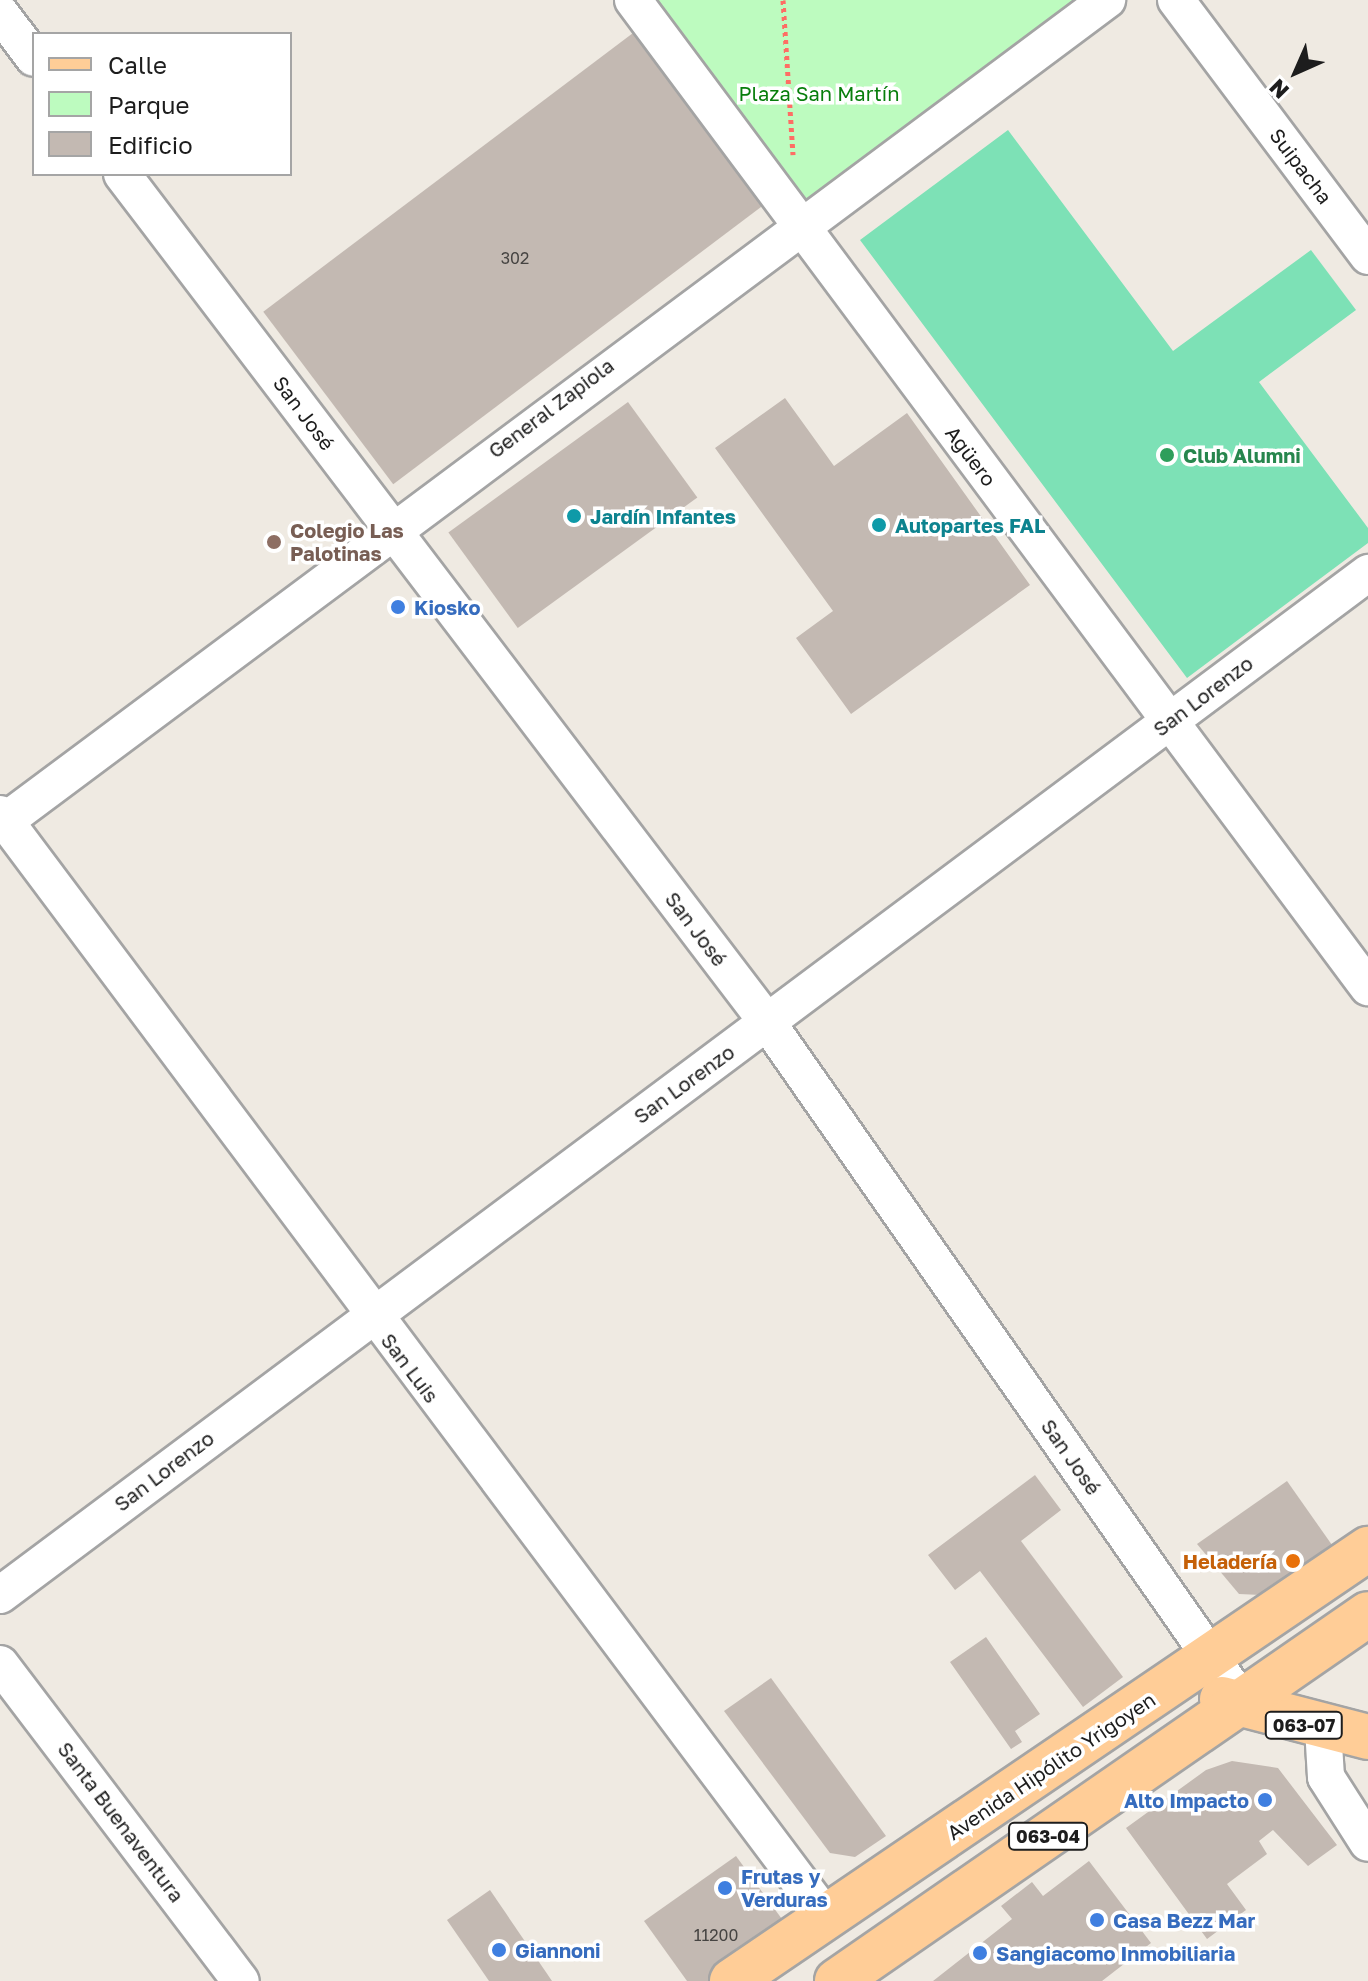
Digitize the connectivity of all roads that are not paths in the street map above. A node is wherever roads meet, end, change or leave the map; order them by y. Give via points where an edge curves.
1 (20, 0) edge
2 (633, 0) edge
3 (1107, 0) edge
4 (1176, 0) edge
5 (0, 14) edge
6 (32, 55) edge
7 (124, 176) edge
8 (798, 225) junction
9 (1368, 256) edge
10 (391, 527) junction
11 (1368, 573) edge
12 (1169, 721) junction
13 (2, 820) edge
14 (1368, 987) edge
15 (767, 1022) junction
16 (370, 1315) junction
17 (1368, 1549) edge
18 (0, 1595) edge
19 (1368, 1614) edge
20 (1209, 1657) junction
21 (0, 1664) edge
22 (1169, 1687) junction
23 (1243, 1703) junction
24 (1323, 1728) junction
25 (1368, 1737) edge
26 (1368, 1843) edge
27 (826, 1917) junction
28 (851, 1977) edge
29 (241, 1981) edge
30 (732, 1981) edge

1 - 5 street
2 - 8 street, Agüero
3 - 8 street, General Zapiola
4 - 9 street, Suipacha
5 - 6 street
7 - 10 street, San José
8 - 10 street, General Zapiola
8 - 12 street, Agüero
10 - 13 street, General Zapiola
10 - 15 street, San José
11 - 12 street, San Lorenzo
12 - 14 street, Agüero
12 - 15 street, San Lorenzo
13 - 16 street, San Luis
15 - 16 street, San Lorenzo
15 - 20 street, San José
16 - 18 street, San Lorenzo
16 - 27 street, San Luis
17 - 20 main road, Avenida Hipólito Yrigoyen / 063-04
19 - 23 main road, 063-04
20 - 22 main road, Avenida Hipólito Yrigoyen / 063-04
20 - 23 street, San José
21 - 29 street, Santa Buenaventura
22 - 23 main road, 063-07
22 - 27 main road, Avenida Hipólito Yrigoyen / 063-04
23 - 24 main road, 063-07
23 - 28 main road, 063-04
24 - 25 main road, 063-07
24 - 26 street via 1326,1777
27 - 30 main road, Avenida Hipólito Yrigoyen / 063-04

